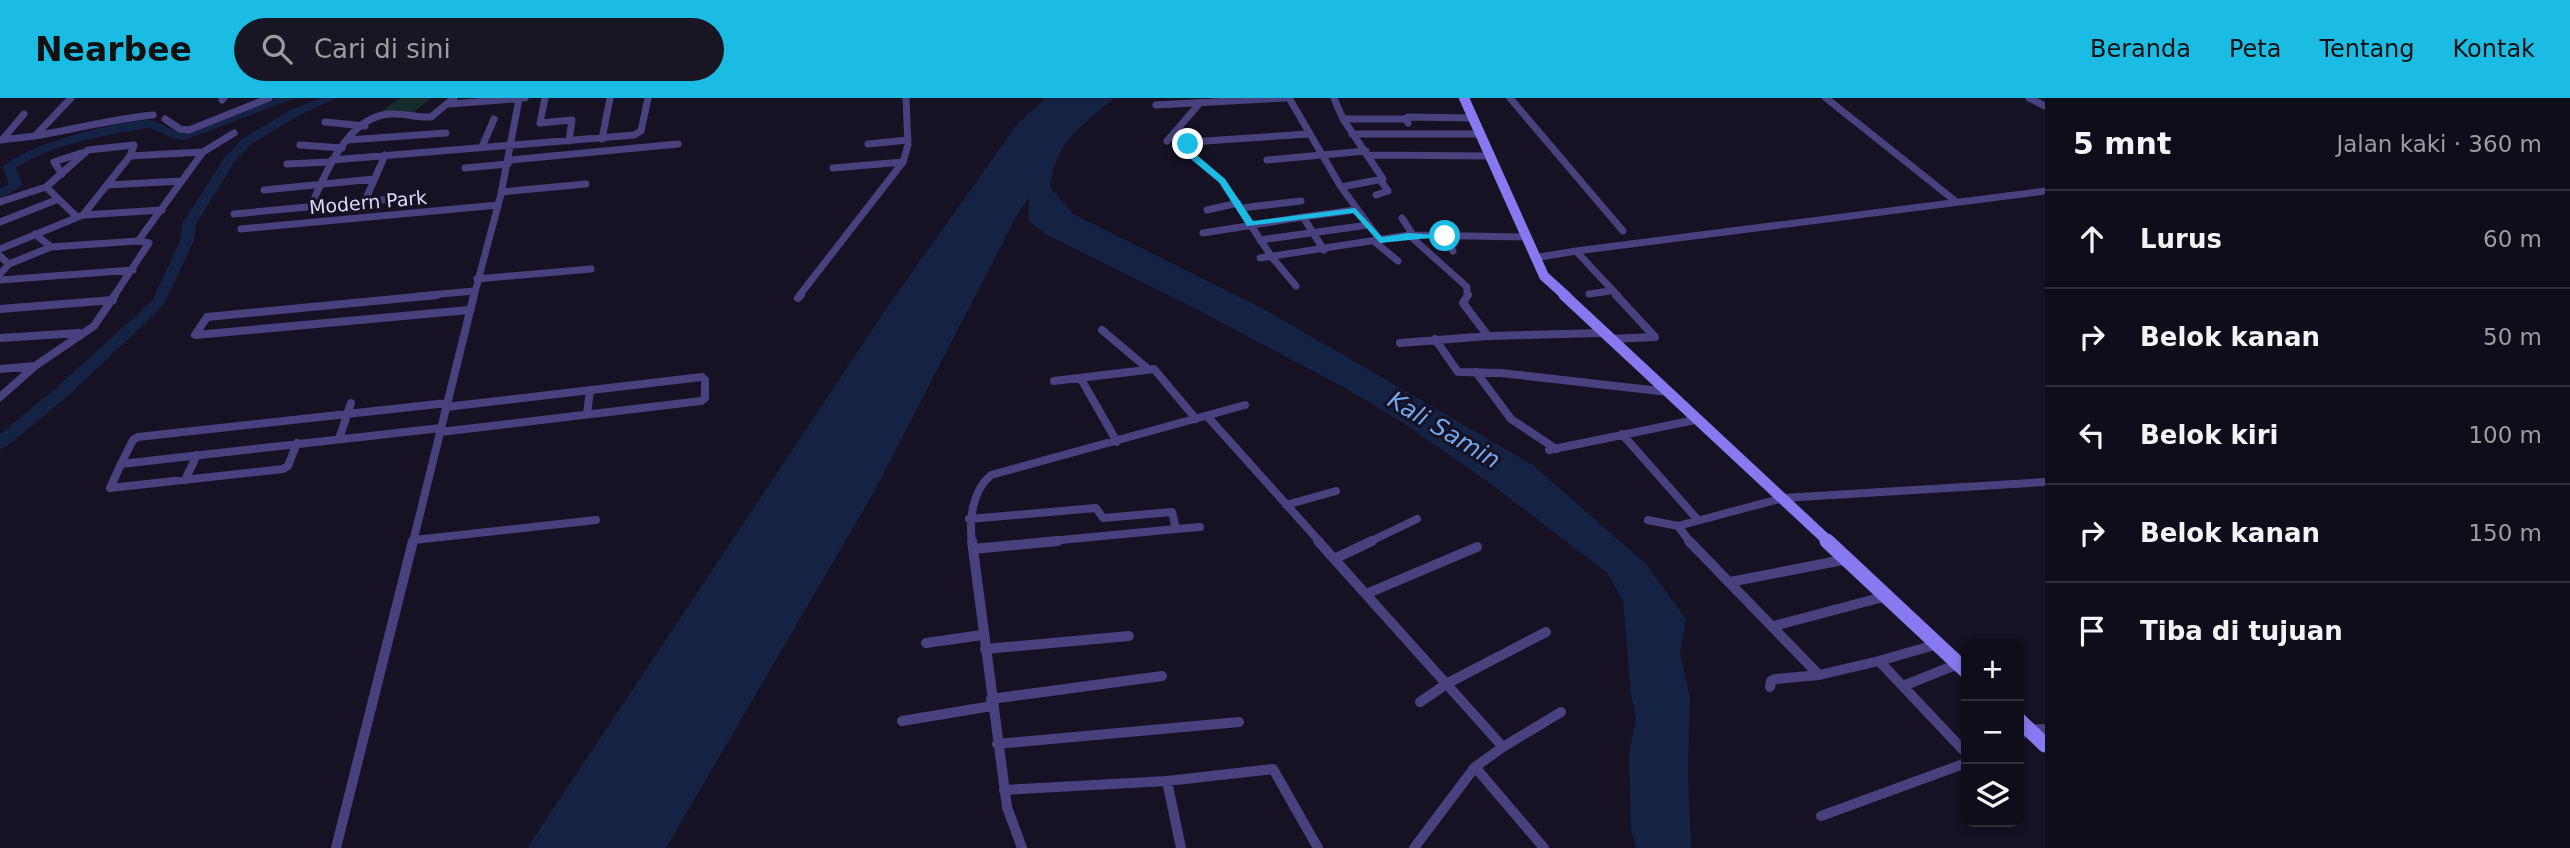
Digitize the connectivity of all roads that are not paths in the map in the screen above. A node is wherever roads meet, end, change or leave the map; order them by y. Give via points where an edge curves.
1 (71, 98) edge
2 (269, 98) edge
3 (525, 98) edge
4 (545, 98) edge
5 (610, 98) edge
6 (648, 98) edge
7 (906, 98) edge
8 (1287, 98) edge
9 (1334, 98) edge
10 (1464, 98) edge
11 (1510, 98) edge
12 (1826, 98) edge
13 (2029, 98) edge
14 (519, 99) edge
15 (1202, 100) edge
16 (452, 101) edge
17 (1156, 105) dead end
18 (2045, 106) edge
19 (24, 114) dead end
20 (153, 115) dead end
21 (1472, 118) junction
22 (165, 119) dead end
23 (494, 119) dead end
24 (1343, 119) junction
25 (325, 122) dead end
26 (365, 126) junction
27 (234, 133) dead end
28 (446, 133) dead end
29 (1308, 134) junction
30 (1352, 134) junction
31 (1479, 134) junction
32 (34, 136) junction
33 (602, 139) junction
34 (1, 140) edge
35 (908, 140) junction
36 (348, 141) junction
37 (569, 141) junction
38 (1167, 141) dead end
39 (678, 144) dead end
40 (868, 144) dead end
41 (300, 145) dead end
42 (513, 145) junction
43 (482, 147) junction
44 (341, 148) junction
45 (203, 152) junction
46 (84, 153) junction
47 (1367, 153) junction
48 (386, 155) junction
49 (1321, 155) junction
50 (130, 156) junction
51 (1489, 156) junction
52 (1267, 160) dead end
53 (331, 161) junction
54 (509, 162) junction
55 (903, 162) junction
56 (287, 163) dead end
57 (466, 168) dead end
58 (833, 168) dead end
59 (62, 174) junction
60 (374, 179) junction
61 (181, 181) junction
62 (1381, 181) junction
63 (320, 183) junction
64 (586, 184) dead end
65 (107, 185) junction
66 (46, 187) junction
67 (1341, 187) junction
68 (264, 190) dead end
69 (2045, 191) edge
70 (501, 192) junction
71 (1376, 195) dead end
72 (423, 196) dead end
73 (56, 200) junction
74 (1954, 200) dead end
75 (365, 201) junction
76 (1301, 201) dead end
77 (0, 202) edge
78 (498, 205) junction
79 (1240, 205) junction
80 (311, 206) junction
81 (90, 207) junction
82 (162, 210) junction
83 (1207, 210) dead end
84 (1355, 211) junction
85 (77, 214) junction
86 (233, 214) dead end
87 (1303, 217) junction
88 (1402, 218) dead end
89 (0, 222) edge
90 (1250, 224) junction
91 (1368, 225) junction
92 (241, 229) dead end
93 (1623, 231) dead end
94 (1203, 233) dead end
95 (1313, 233) junction
96 (35, 234) junction
97 (1411, 235) junction
98 (1445, 236) junction
99 (1526, 237) junction
100 (1260, 240) junction
101 (138, 241) junction
102 (1378, 241) junction
103 (51, 247) junction
104 (0, 249) edge
105 (1324, 250) junction
106 (1453, 251) dead end
107 (1576, 251) junction
108 (0, 256) edge
109 (1271, 256) junction
110 (1260, 258) dead end
111 (1534, 258) junction
112 (1398, 261) dead end
113 (9, 264) junction
114 (591, 269) dead end
115 (133, 270) junction
116 (0, 274) edge
117 (477, 279) junction
118 (0, 280) edge
119 (1296, 286) dead end
120 (474, 291) junction
121 (1610, 291) junction
122 (1589, 294) dead end
123 (798, 298) dead end
124 (113, 300) junction
125 (339, 304) junction
126 (0, 309) edge
127 (469, 310) junction
128 (331, 324) junction
129 (1102, 330) dead end
130 (82, 333) junction
131 (1488, 336) junction
132 (1605, 336) junction
133 (0, 338) edge
134 (1435, 340) junction
135 (1400, 343) dead end
136 (35, 366) junction
137 (1147, 368) junction
138 (0, 369) edge
139 (1476, 372) junction
140 (1081, 379) junction
141 (1054, 381) dead end
142 (590, 390) junction
143 (1668, 392) junction
144 (0, 397) edge
145 (351, 403) dead end
146 (446, 405) junction
147 (1245, 405) dead end
148 (348, 414) junction
149 (587, 414) junction
150 (1202, 417) junction
151 (1695, 420) junction
152 (440, 430) junction
153 (1622, 435) junction
154 (339, 439) junction
155 (1117, 442) junction
156 (297, 443) junction
157 (197, 455) junction
158 (121, 464) junction
159 (184, 480) junction
160 (2045, 482) edge
161 (1336, 491) dead end
162 (1783, 498) junction
163 (1286, 505) junction
164 (969, 519) junction
165 (1417, 519) dead end
166 (1697, 519) junction
167 (596, 520) dead end
168 (1648, 520) dead end
169 (1678, 526) junction
170 (1200, 527) dead end
171 (1176, 529) junction
172 (414, 540) junction
173 (1477, 547) dead end
174 (973, 549) junction
175 (1334, 559) junction
176 (1847, 559) junction
177 (1730, 582) junction
178 (1366, 594) junction
179 (1888, 596) junction
180 (1774, 626) junction
181 (1546, 632) dead end
182 (982, 635) junction
183 (1129, 636) dead end
184 (926, 643) dead end
185 (1938, 644) junction
186 (985, 649) junction
187 (1879, 661) junction
188 (1961, 666) edge
189 (1961, 667) edge
190 (1819, 675) junction
191 (1161, 676) dead end
192 (1448, 683) junction
193 (1903, 686) junction
194 (1770, 687) dead end
195 (1420, 702) dead end
196 (991, 703) junction
197 (1561, 712) dead end
198 (902, 722) dead end
199 (1239, 722) dead end
200 (2024, 729) edge
201 (2045, 729) edge
202 (2024, 730) edge
203 (997, 744) junction
204 (2045, 745) edge
205 (1503, 747) junction
206 (1961, 748) edge
207 (1963, 764) edge
208 (1475, 766) junction
209 (1167, 780) junction
210 (1004, 790) junction
211 (1821, 816) dead end
212 (336, 848) edge
213 (1022, 848) edge
214 (1181, 848) edge
215 (1318, 848) edge
216 (1414, 848) edge
217 (1544, 848) edge

1 - 32 street
2 - 22 street via 189,131
3 - 14 street
4 - 37 street via 540,123 572,120
5 - 33 street
6 - 33 street via 641,131
7 - 35 street
8 - 15 street
8 - 29 street
9 - 24 street
10 - 21 street
11 - 93 street
12 - 74 street
13 - 18 street
14 - 16 street
14 - 42 street
15 - 17 street
15 - 38 street
16 - 26 street via 430,117 382,115
19 - 34 street
20 - 32 street
21 - 24 street
21 - 31 street
23 - 43 street
24 - 30 street
25 - 26 street
26 - 36 street
27 - 45 street
28 - 36 street
29 - 49 street
29 - 79 street via 1188,144 1189,153 1222,181
30 - 31 street
30 - 47 street
31 - 51 street
32 - 34 street
33 - 37 street
35 - 40 street
35 - 55 street
36 - 44 street
37 - 42 street
39 - 54 street
41 - 44 street
42 - 43 street
42 - 54 street
43 - 48 street
44 - 53 street
45 - 50 street
45 - 61 street
46 - 50 street via 134,145
46 - 59 street
46 - 59 street via 54,162
47 - 49 street
47 - 51 street
47 - 62 street
48 - 53 street
48 - 60 street
49 - 52 street
49 - 67 street
50 - 65 street
51 - 99 street
53 - 56 street
53 - 63 street
54 - 57 street
54 - 70 street
55 - 58 street
55 - 123 street
59 - 66 street
60 - 63 street
60 - 75 street
61 - 65 street
61 - 82 street
62 - 67 street
62 - 71 street via 1388,191
63 - 68 street
63 - 80 street
64 - 70 street
65 - 81 street
66 - 73 street
66 - 77 street
67 - 84 street
69 - 107 street
70 - 78 street
72 - 75 street
73 - 85 street
73 - 89 street
75 - 80 street
76 - 79 street
78 - 92 street, Modern Park
78 - 117 street
79 - 83 street
79 - 90 street
80 - 86 street
81 - 85 street
81 - 85 street
82 - 85 street
82 - 101 street
84 - 87 street
84 - 91 street
85 - 96 street
87 - 90 street
87 - 95 street
88 - 97 street
90 - 94 street
90 - 100 street
91 - 95 street
91 - 102 street
95 - 100 street
95 - 105 street
96 - 103 street
96 - 104 street
97 - 98 street
97 - 102 street
97 - 131 street via 1467,287 1463,303
98 - 99 street
98 - 106 street
99 - 111 street
100 - 109 street
101 - 103 street
101 - 115 street via 149,243
102 - 105 street
102 - 112 street
103 - 113 street
105 - 109 street
107 - 111 street
107 - 121 street
108 - 113 street
109 - 110 street
109 - 119 street
111 - 132 street via 1544,276
113 - 116 street
114 - 117 street
115 - 118 street
115 - 124 street
117 - 120 street
120 - 125 street
120 - 127 street
121 - 122 street
121 - 132 street via 1655,337
124 - 126 street
124 - 130 street via 98,322
125 - 128 street
125 - 128 street via 207,317 195,335
127 - 128 street
127 - 146 street
129 - 137 street
130 - 133 street
130 - 136 street
131 - 132 street
131 - 134 street
132 - 143 street
134 - 135 street
134 - 139 street via 1454,373
136 - 138 street
136 - 144 street
137 - 140 street
137 - 150 street via 1158,373
139 - 143 street
139 - 153 street via 1511,419 1552,450
140 - 141 street
140 - 155 street
142 - 146 street
142 - 149 street
142 - 149 street via 705,380 705,398
143 - 151 street
145 - 148 street
146 - 148 street
146 - 152 street
147 - 150 street
148 - 154 street
148 - 158 street via 138,437
149 - 152 street
150 - 155 street
150 - 163 street
151 - 153 street
151 - 162 street
152 - 154 street
152 - 172 street
153 - 166 street
154 - 156 street
155 - 164 street via 987,477
156 - 157 street
156 - 159 street via 283,469
157 - 158 street
157 - 159 street
158 - 159 street via 110,488
160 - 162 street
161 - 163 street
162 - 166 street
162 - 176 street
163 - 175 street
164 - 171 street via 1097,508 1103,518 1172,512
164 - 174 street
165 - 175 street
166 - 169 street
167 - 172 street
168 - 169 street
169 - 177 street
170 - 171 street
171 - 174 street
172 - 212 street
173 - 178 street
174 - 182 street
175 - 178 street
176 - 177 street
176 - 179 street
177 - 180 street
178 - 192 street
179 - 180 street
179 - 185 street
180 - 190 street
181 - 192 street
182 - 184 street
182 - 186 street
183 - 186 street
185 - 187 street
185 - 188 street
186 - 196 street
187 - 190 street
187 - 193 street
189 - 193 street
190 - 194 street via 1776,679
191 - 196 street
192 - 195 street
192 - 205 street
193 - 206 street
196 - 198 street
196 - 203 street
197 - 205 street
199 - 203 street
200 - 201 street
202 - 204 street
203 - 210 street
205 - 208 street
207 - 211 street
208 - 216 street
208 - 217 street
209 - 210 street
209 - 214 street
209 - 215 street via 1273,769
210 - 213 street

